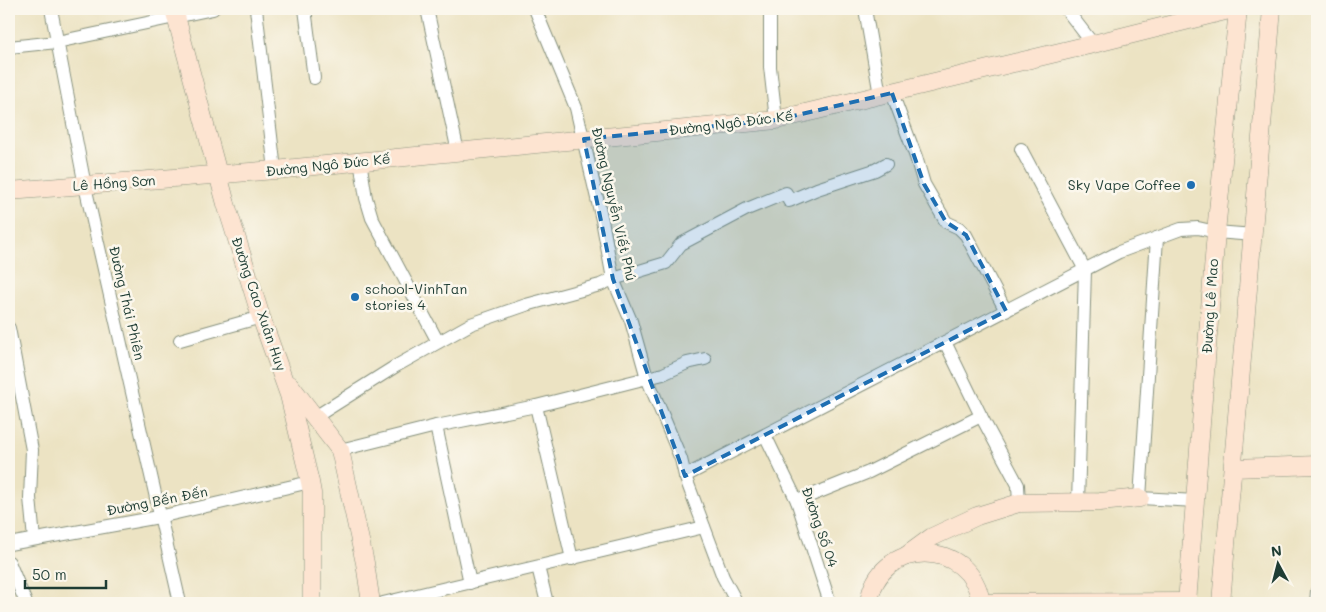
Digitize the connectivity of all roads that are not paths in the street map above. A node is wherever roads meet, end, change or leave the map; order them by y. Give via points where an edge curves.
1 (51, 9) edge
2 (213, 9) edge
3 (256, 9) edge
4 (305, 9) edge
5 (427, 9) edge
6 (528, 9) edge
7 (770, 9) edge
8 (865, 9) edge
9 (1066, 9) edge
10 (1233, 9) edge
11 (1238, 9) edge
12 (1272, 9) edge
13 (175, 12) edge
14 (1206, 12) edge
15 (537, 15) edge
16 (57, 42) junction
17 (1093, 44) junction
18 (9, 47) edge
19 (314, 78) dead end
20 (886, 94) junction
21 (776, 120) junction
22 (584, 139) junction
23 (1020, 149) dead end
24 (458, 152) junction
25 (360, 161) junction
26 (886, 164) dead end
27 (276, 170) junction
28 (218, 176) junction
29 (85, 186) junction
30 (9, 191) edge
31 (1216, 232) junction
32 (1254, 235) junction
33 (1157, 238) junction
34 (1085, 270) junction
35 (614, 279) junction
36 (1006, 310) junction
37 (261, 317) junction
38 (9, 328) edge
39 (180, 340) dead end
40 (438, 342) junction
41 (945, 342) junction
42 (705, 359) dead end
43 (283, 377) junction
44 (647, 378) junction
45 (536, 406) junction
46 (981, 416) junction
47 (315, 417) junction
48 (436, 426) junction
49 (765, 435) junction
50 (340, 450) junction
51 (1317, 465) edge
52 (1232, 468) junction
53 (685, 476) junction
54 (310, 482) junction
55 (1140, 498) junction
56 (797, 501) junction
57 (1196, 501) junction
58 (1078, 502) junction
59 (1019, 503) junction
60 (159, 517) junction
61 (704, 527) junction
62 (34, 539) junction
63 (9, 544) edge
64 (906, 556) junction
65 (572, 559) junction
66 (9, 562) edge
67 (538, 567) junction
68 (470, 583) junction
69 (1317, 591) edge
70 (26, 603) edge
71 (180, 603) edge
72 (312, 603) edge
73 (371, 603) edge
74 (383, 603) edge
75 (546, 603) edge
76 (737, 603) edge
77 (830, 603) edge
78 (869, 603) edge
79 (980, 603) edge
80 (1187, 603) edge
81 (1221, 603) edge
82 (1316, 603) edge

1 - 16 street, Đường Thái Phiên
2 - 13 street
3 - 27 street
4 - 19 street
5 - 24 street
6 - 15 street
7 - 21 street via 770,67
8 - 20 street
9 - 17 street
10 - 14 street, Đường Ngô Đức Kế
11 - 31 street, Đường Lê Mao
12 - 32 street
13 - 16 street
13 - 28 street, Đường Cao Xuân Huy
14 - 17 street, Đường Ngô Đức Kế
15 - 22 street, Đường Nguyễn Viết Phú via 576,108
16 - 18 street
16 - 29 street, Đường Thái Phiên
17 - 20 street, Đường Ngô Đức Kế
20 - 21 street, Đường Ngô Đức Kế
20 - 36 street via 916,157 924,184 946,222 966,235
21 - 22 street, Đường Ngô Đức Kế
22 - 24 street, Đường Ngô Đức Kế
22 - 35 street, Đường Nguyễn Viết Phú
23 - 34 street
24 - 25 street, Đường Ngô Đức Kế
25 - 27 street, Đường Ngô Đức Kế
25 - 40 street via 372,218
26 - 35 street via 789,201 786,193 770,199 681,244 666,263
27 - 28 street, Đường Ngô Đức Kế
28 - 29 street, Lê Hồng Sơn
28 - 37 street, Đường Cao Xuân Huy
29 - 30 street, Lê Hồng Sơn
29 - 60 street, Đường Thái Phiên
31 - 32 street
31 - 33 street via 1182,229
31 - 57 street, Đường Lê Mao
32 - 52 street
33 - 34 street via 1119,252
33 - 55 street
34 - 36 street
34 - 58 street
35 - 40 street via 471,324
35 - 44 street, Đường Nguyễn Viết Phú via 631,321
36 - 41 street
37 - 39 street
37 - 43 street, Đường Cao Xuân Huy
38 - 62 street via 32,450 30,491
40 - 47 street
41 - 46 street
41 - 49 street
42 - 44 street
43 - 47 street
43 - 54 street, Đường Cao Xuân Huy
44 - 45 street
44 - 53 street, Đường Nguyễn Viết Phú via 681,458
45 - 48 street
45 - 65 street
46 - 56 street via 869,472
46 - 59 street via 1018,485
47 - 50 street
48 - 50 street
48 - 68 street
49 - 53 street
49 - 56 street, Đường Số 04
50 - 73 street
51 - 52 street
52 - 81 street
53 - 61 street, Đường Nguyễn Viết Phú
54 - 60 street, Đường Bến Đến
54 - 72 street, Đường Cao Xuân Huy
55 - 57 street
55 - 58 street
56 - 77 street, Đường Số 04
57 - 80 street, Đường Lê Mao
58 - 59 street
59 - 64 street via 977,516 932,537
60 - 62 street, Đường Bến Đến
60 - 71 street, Đường Thái Phiên
61 - 65 street
61 - 76 street, Đường Nguyễn Viết Phú
62 - 63 street, Đường Bến Đến
64 - 78 street via 890,564 878,577
64 - 79 street via 924,552 942,555 958,563 971,575
65 - 67 street
66 - 70 street
67 - 68 street
67 - 75 street
68 - 74 street
69 - 82 street
79 - 80 street

